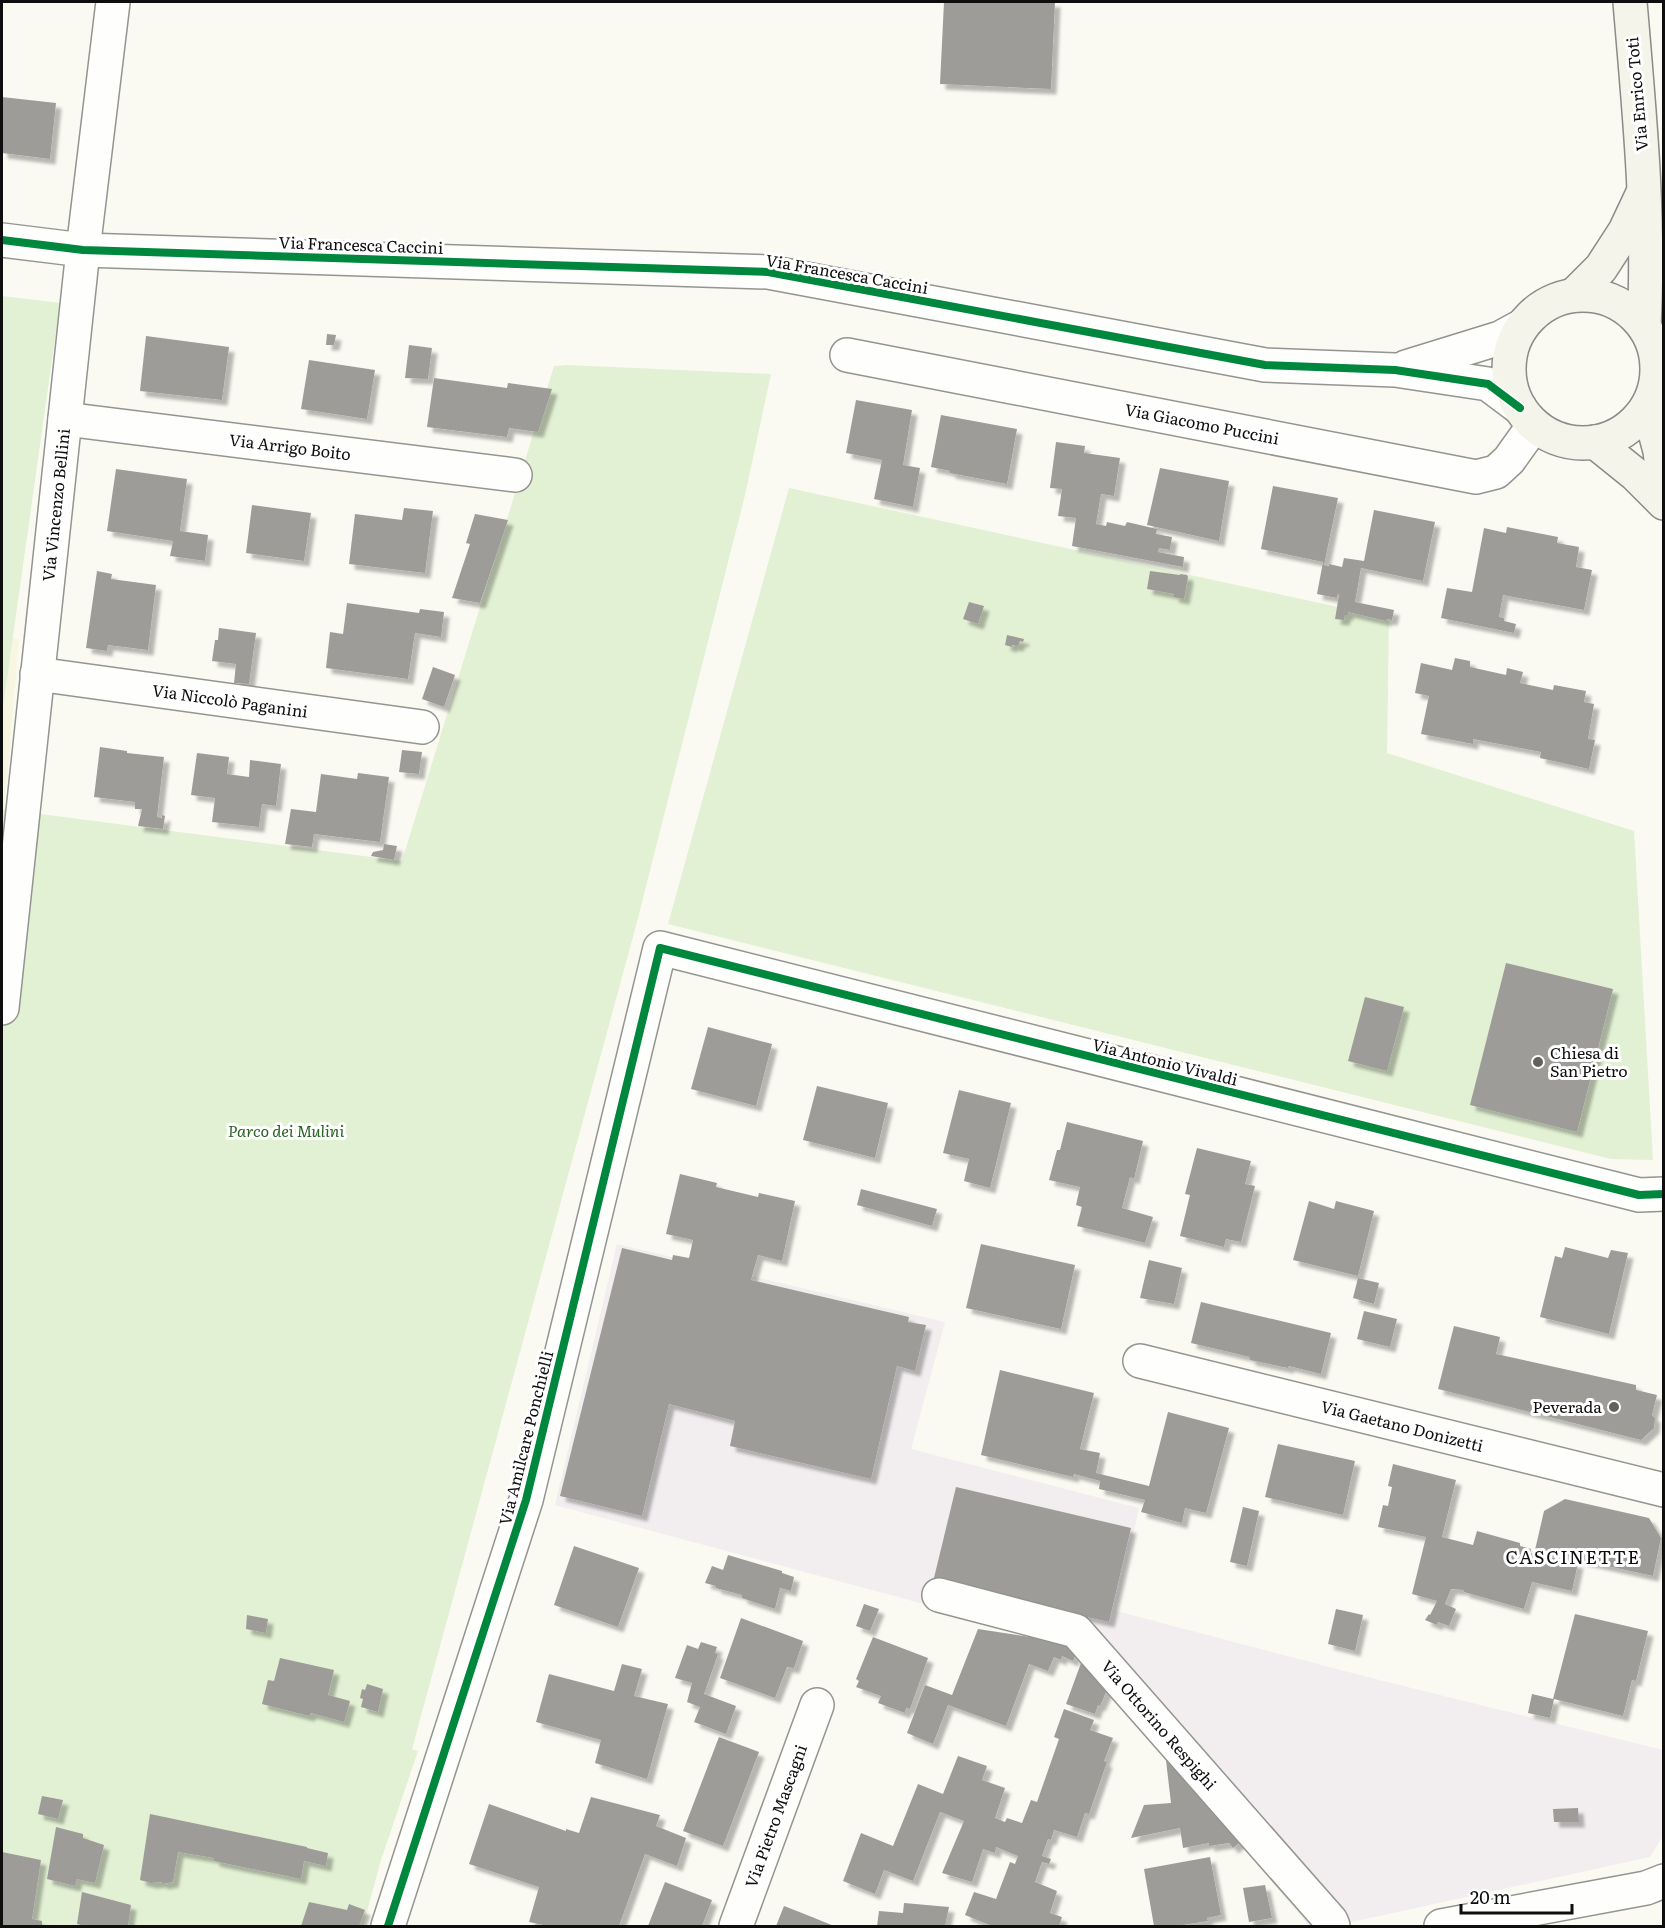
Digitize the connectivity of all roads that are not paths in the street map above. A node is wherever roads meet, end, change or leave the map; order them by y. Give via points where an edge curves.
1 (113, 2) edge
2 (1630, 2) edge
3 (1654, 192) edge
4 (2, 240) edge
5 (83, 250) junction
6 (1574, 295) junction
7 (1522, 326) junction
8 (1644, 326) junction
9 (847, 355) dead end
10 (1395, 370) junction
11 (1648, 406) junction
12 (1527, 416) junction
13 (65, 419) junction
14 (1595, 442) junction
15 (515, 475) dead end
16 (1664, 485) edge
17 (1664, 503) edge
18 (37, 674) junction
19 (422, 727) dead end
20 (660, 948) joint
21 (2, 1008) edge
22 (1664, 1194) edge
23 (1140, 1361) dead end
24 (1664, 1490) edge
25 (939, 1595) dead end
26 (817, 1705) dead end
27 (1658, 1886) edge
28 (388, 1926) edge
29 (736, 1926) edge
30 (1333, 1926) edge
31 (1441, 1926) edge

1 - 5 street, Via Vincenzo Bellini
2 - 3 street, Via Enrico Toti
3 - 6 street, Via Enrico Toti via 1601,268
3 - 8 street, Via Enrico Toti
4 - 5 street, Via Francesca Caccini
5 - 10 street, Via Francesca Caccini via 768,272 1265,365
5 - 13 street, Via Vincenzo Bellini
6 - 7 street via 1537,310
6 - 8 street via 1614,301
7 - 10 street, Via Francesca Caccini via 1500,338
7 - 12 street via 1512,345 1509,367 1511,388
8 - 11 street via 1658,363
9 - 12 street, Via Giacomo Puccini via 1476,477 1496,472 1509,460
10 - 12 street, Via Francesca Caccini via 1488,384
11 - 14 street via 1616,436
11 - 16 street
12 - 14 street via 1552,436 1573,442
13 - 15 street, Via Arrigo Boito
13 - 18 street, Via Vincenzo Bellini
14 - 17 street
18 - 19 street, Via Niccolò Paganini
18 - 21 street, Via Vincenzo Bellini
20 - 22 street, Via Antonio Vivaldi via 1639,1195
20 - 28 street, Via Amilcare Ponchielli via 526,1500
23 - 24 street, Via Gaetano Donizetti
25 - 30 street, Via Ottorino Respighi via 1076,1631
26 - 29 street, Via Pietro Mascagni
27 - 31 street

